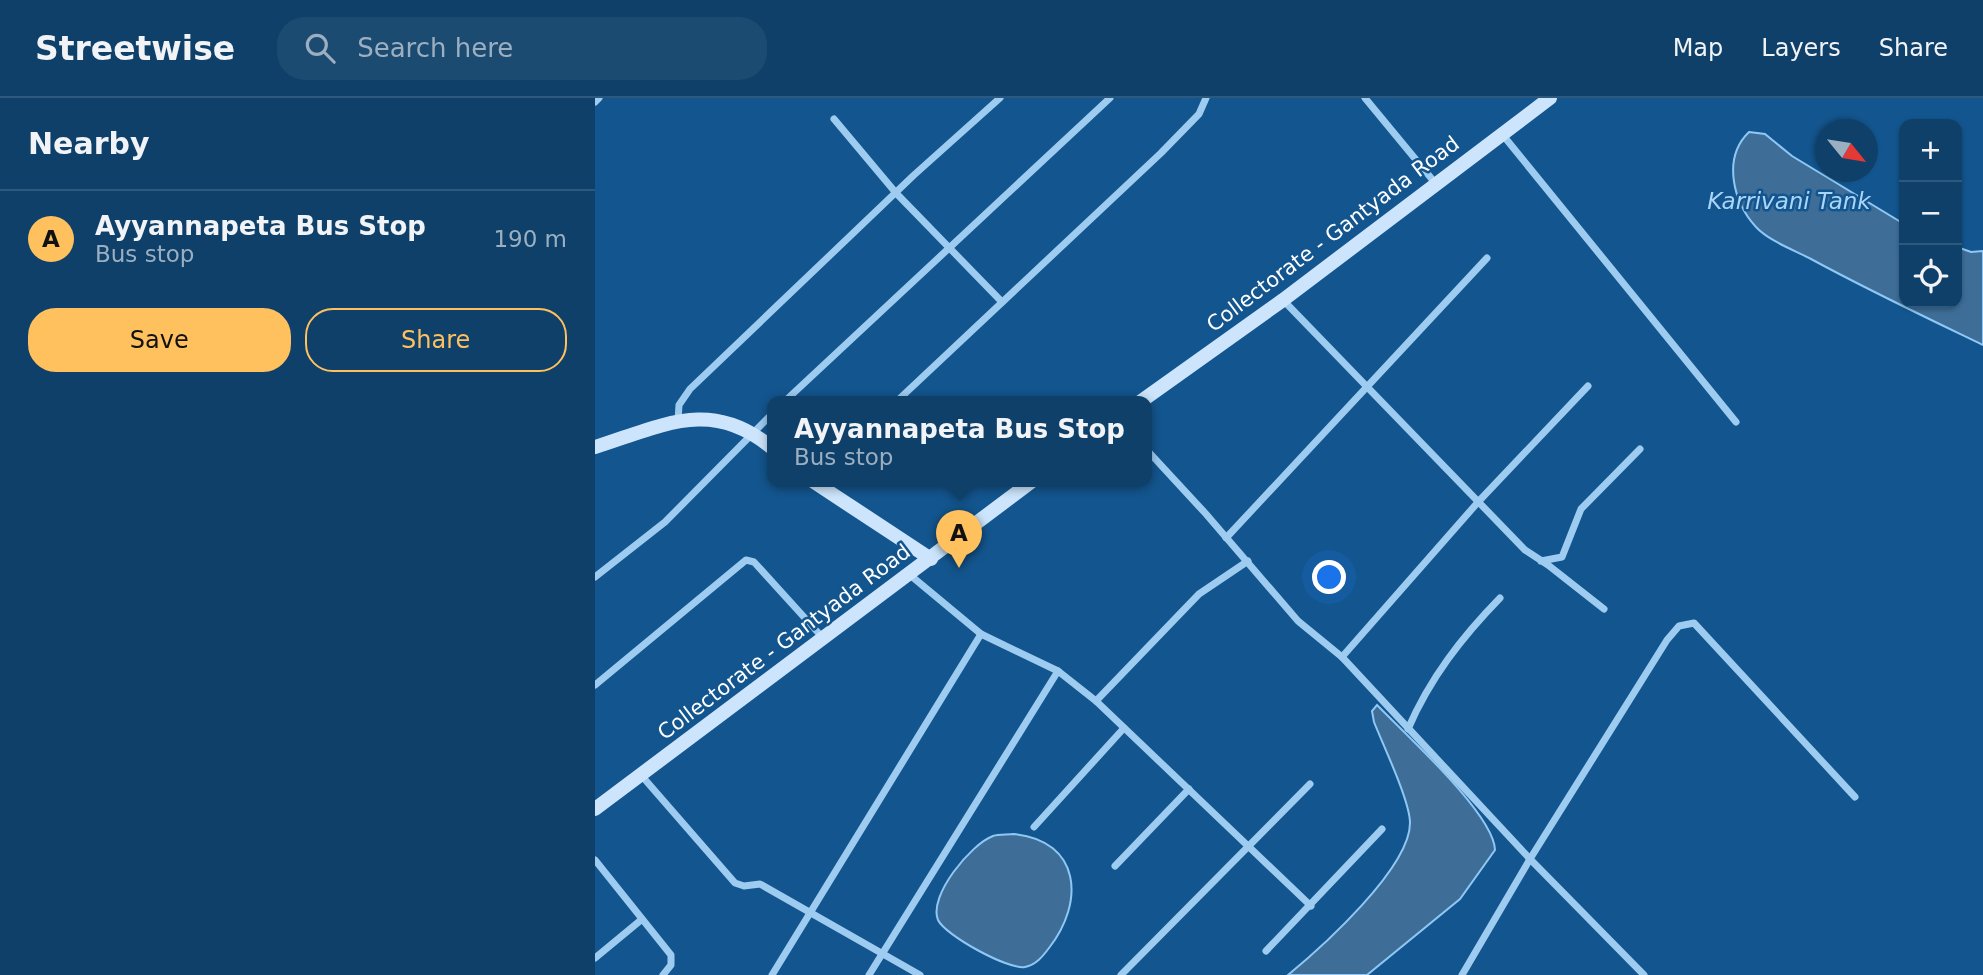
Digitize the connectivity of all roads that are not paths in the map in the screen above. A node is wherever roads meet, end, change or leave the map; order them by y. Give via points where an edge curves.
1 (1000, 98) edge
2 (1110, 98) edge
3 (1206, 98) edge
4 (1364, 98) edge
5 (1549, 98) edge
6 (834, 119) dead end
7 (1502, 134) junction
8 (1436, 184) junction
9 (895, 194) junction
10 (950, 247) junction
11 (1487, 258) dead end
12 (1283, 299) junction
13 (1002, 302) junction
14 (1367, 385) junction
15 (1588, 386) dead end
16 (791, 396) edge
17 (902, 396) edge
18 (1148, 396) edge
19 (767, 418) edge
20 (678, 421) junction
21 (1736, 422) dead end
22 (752, 432) junction
23 (767, 444) edge
24 (595, 447) edge
25 (1640, 449) dead end
26 (1152, 456) edge
27 (822, 487) edge
28 (1025, 487) edge
29 (1479, 501) junction
30 (1226, 538) junction
31 (931, 559) junction
32 (1248, 561) junction
33 (1540, 561) junction
34 (911, 575) junction
35 (595, 577) edge
36 (1500, 598) dead end
37 (1604, 609) dead end
38 (981, 634) junction
39 (824, 638) junction
40 (1342, 657) junction
41 (1058, 671) junction
42 (595, 685) edge
43 (1096, 701) junction
44 (1124, 728) junction
45 (1408, 729) junction
46 (641, 775) junction
47 (1310, 785) dead end
48 (1189, 789) junction
49 (1855, 797) dead end
50 (595, 809) edge
51 (1034, 827) dead end
52 (1383, 829) dead end
53 (1251, 847) junction
54 (1530, 859) junction
55 (595, 860) edge
56 (1115, 866) dead end
57 (1311, 906) junction
58 (811, 912) junction
59 (641, 920) junction
60 (1266, 951) dead end
61 (883, 954) junction
62 (595, 958) edge
63 (663, 975) edge
64 (772, 975) edge
65 (869, 975) edge
66 (920, 975) edge
67 (1121, 975) edge
68 (1462, 975) edge
69 (1644, 975) edge

1 - 9 street
2 - 10 street
3 - 13 street via 1199,114 1171,144
4 - 8 street
5 - 7 street, Collectorate - Gantyada Road
6 - 9 street
7 - 8 street, Collectorate - Gantyada Road
7 - 21 street
8 - 12 street, Collectorate - Gantyada Road
9 - 10 street
9 - 20 street via 690,389 679,405
10 - 13 street
10 - 16 street
11 - 14 street
12 - 14 street
12 - 18 street, Collectorate - Gantyada Road
13 - 17 street
14 - 29 street
14 - 30 street
15 - 29 street
19 - 22 street
20 - 22 street via 720,420
20 - 24 street
22 - 23 street
22 - 35 street via 665,522
25 - 33 street via 1581,509 1562,557
26 - 30 street
27 - 31 street
28 - 31 street, Collectorate - Gantyada Road
29 - 33 street
29 - 40 street
30 - 32 street
31 - 34 street, Collectorate - Gantyada Road
32 - 40 street via 1298,621
32 - 43 street via 1199,594
33 - 37 street
34 - 38 street
34 - 39 street, Collectorate - Gantyada Road
36 - 45 street via 1449,657 1422,697
38 - 41 street
38 - 58 street
39 - 42 street via 754,562 747,560
39 - 46 street, Collectorate - Gantyada Road
40 - 45 street
41 - 43 street
41 - 61 street
43 - 44 street
44 - 48 street
44 - 51 street
45 - 54 street
46 - 50 street, Collectorate - Gantyada Road
46 - 58 street via 735,883 760,884
47 - 53 street
48 - 53 street
48 - 56 street
49 - 54 street via 1694,622 1687,622 1667,640
52 - 57 street
53 - 57 street
53 - 67 street
54 - 68 street
54 - 69 street
55 - 59 street
57 - 60 street
58 - 61 street
58 - 64 street
59 - 62 street
59 - 63 street via 671,954 670,968
61 - 65 street
61 - 66 street

